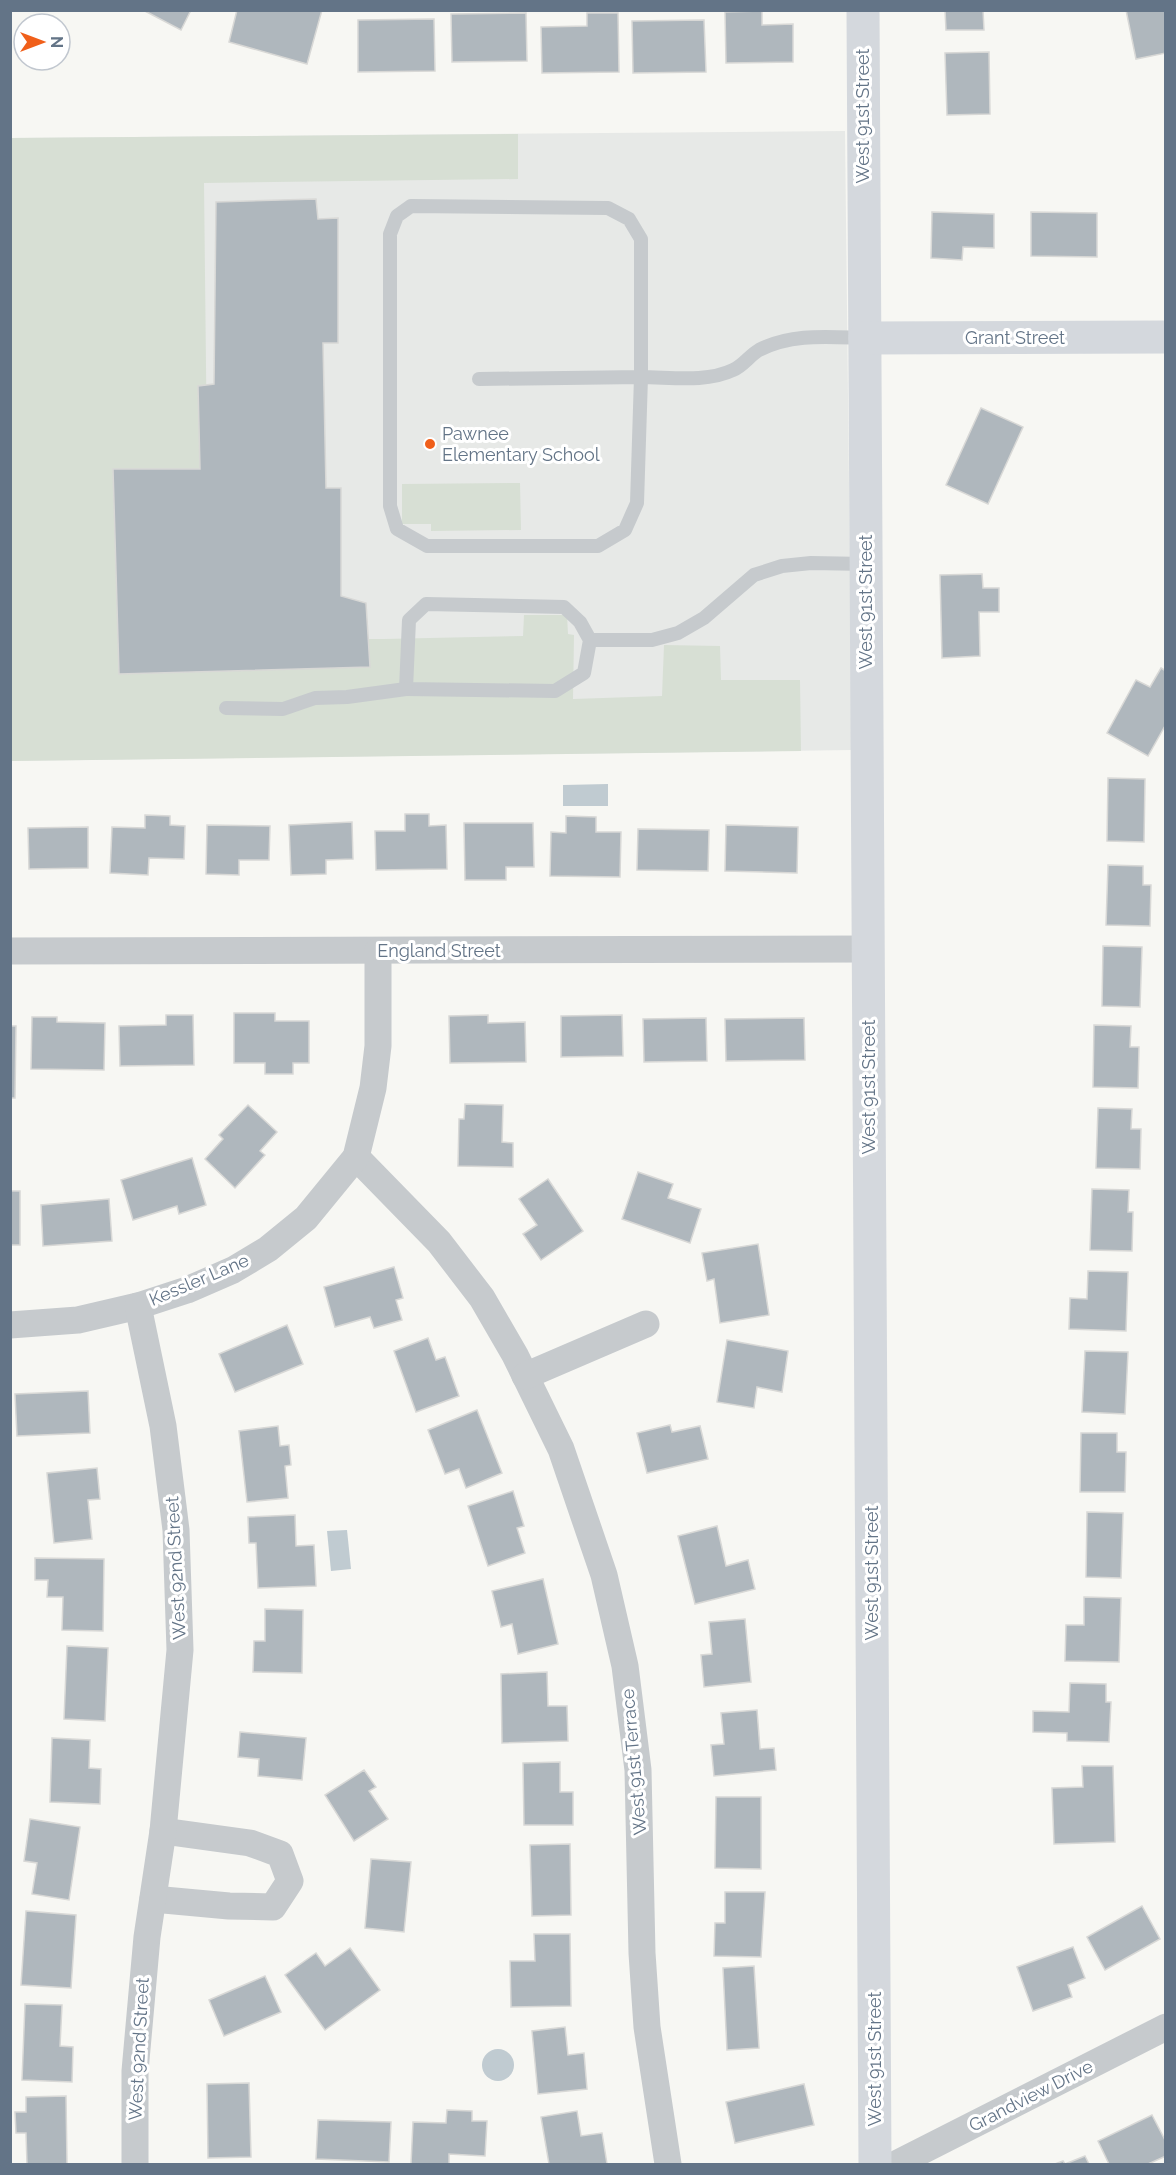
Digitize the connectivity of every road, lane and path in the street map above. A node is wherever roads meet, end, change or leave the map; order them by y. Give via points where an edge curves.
1 (863, 10) edge
2 (1166, 337) edge
3 (865, 338) junction
4 (641, 377) junction
5 (479, 379) dead end
6 (866, 564) junction
7 (590, 640) junction
8 (406, 689) junction
9 (226, 708) dead end
10 (868, 949) junction
11 (10, 951) edge
12 (378, 951) junction
13 (356, 1157) junction
14 (138, 1306) junction
15 (646, 1324) dead end
16 (10, 1325) edge
17 (525, 1376) junction
18 (163, 1831) junction
19 (153, 1899) junction
20 (1166, 2027) edge
21 (135, 2164) edge
22 (668, 2164) edge
23 (875, 2164) edge
24 (896, 2164) edge

1 - 3 street, West 91st Street
2 - 3 street, Grant Street
3 - 4 lane via 812,336 776,342 734,370 706,377
3 - 6 street, West 91st Street
4 - 4 lane via 638,503 625,530 598,546 427,546 397,529 390,506 390,234 397,216 411,206 546,207 608,208 629,219 641,239
4 - 5 lane
6 - 7 lane via 782,566 754,575 719,606 678,633 652,640
6 - 10 street, West 91st Street
7 - 8 lane via 584,673 555,691
7 - 8 lane via 580,622 564,607 426,604 409,620
8 - 9 lane via 315,698 283,709
10 - 12 street, England Street
10 - 23 street, West 91st Street
11 - 12 street, England Street
12 - 13 street, Kessler Lane via 374,1088
13 - 14 street, Kessler Lane via 306,1218 268,1249 233,1270
13 - 17 street, West 91st Terrace via 439,1242 482,1298
14 - 16 street, Kessler Lane via 78,1320
14 - 18 street, West 92nd Street via 163,1426 179,1561 180,1650
15 - 17 street
17 - 22 street, West 91st Terrace via 572,1476 604,1575 625,1666 638,1770 646,2027
18 - 19 street, West 92nd Street
18 - 19 street via 250,1843 280,1854 290,1881 273,1907
19 - 21 street, West 92nd Street via 135,2071
20 - 24 street, Grandview Drive

